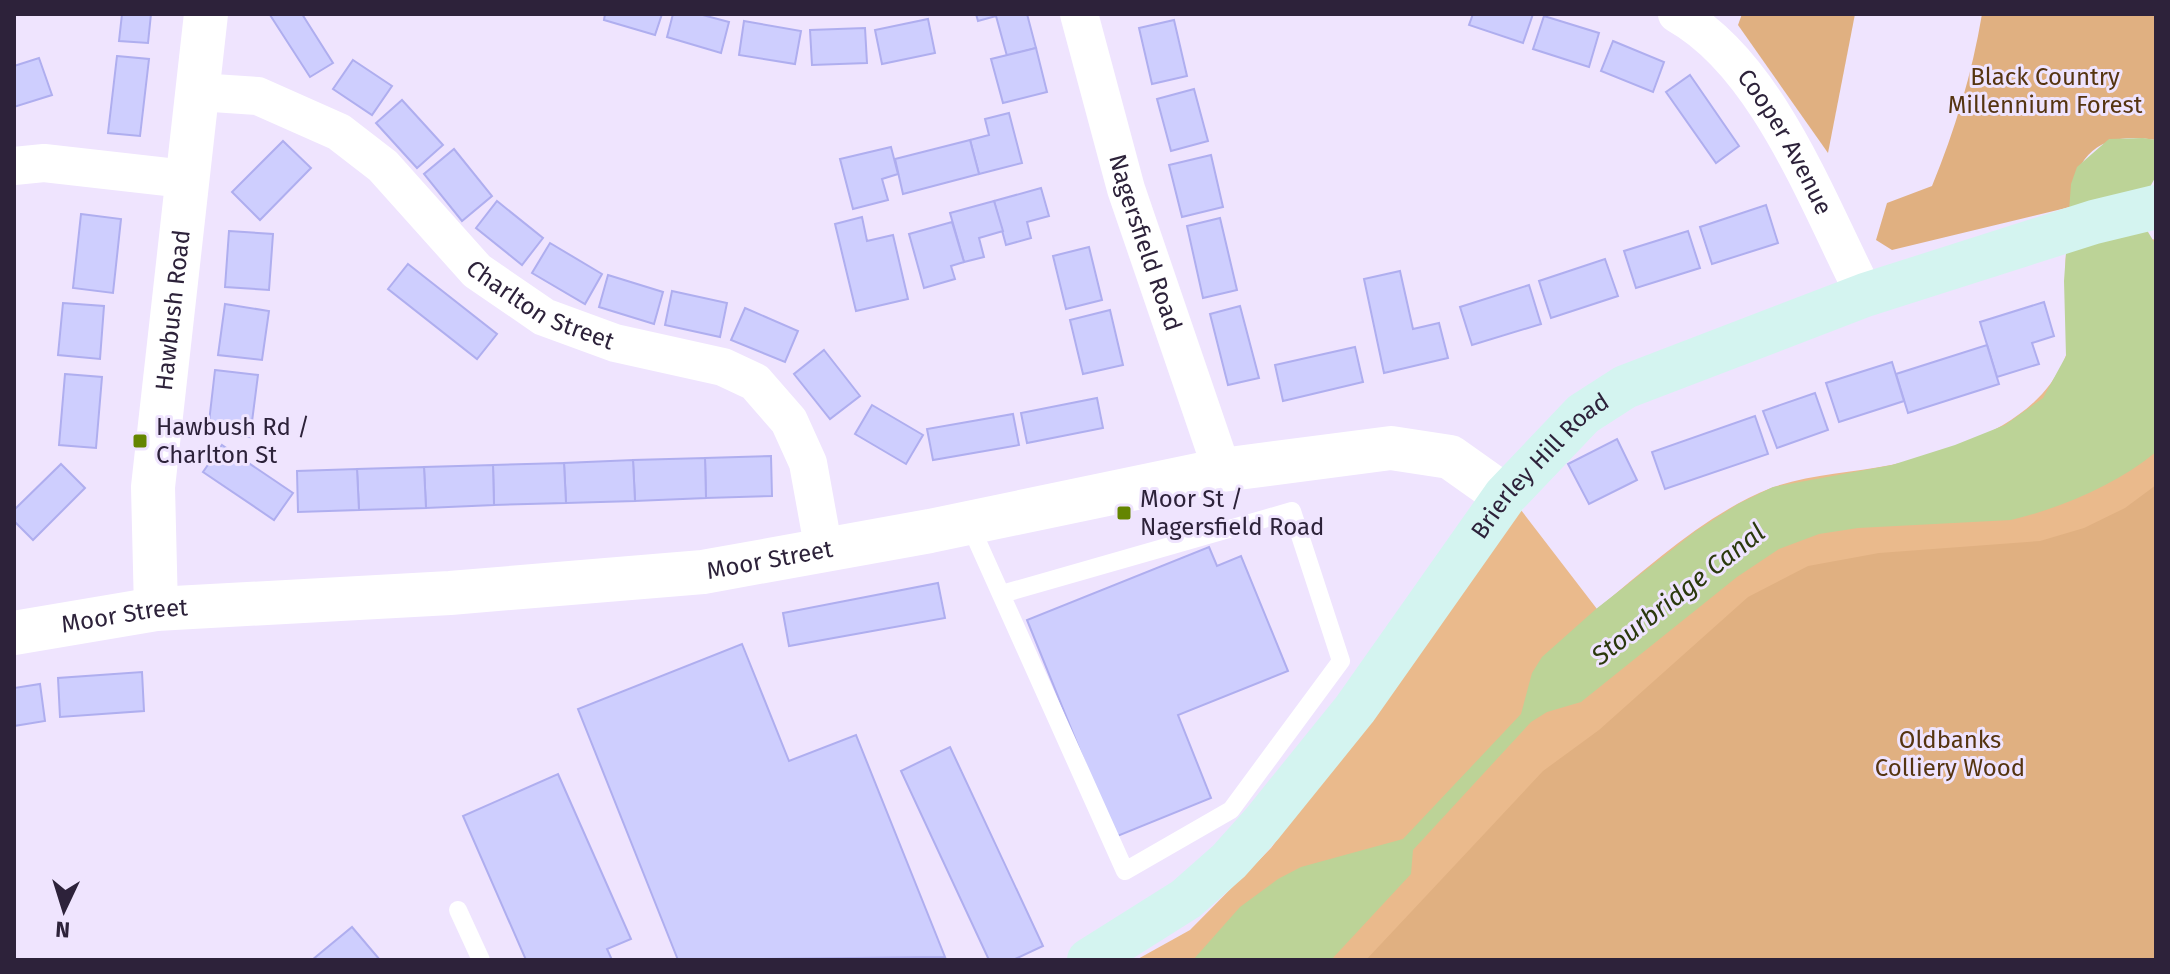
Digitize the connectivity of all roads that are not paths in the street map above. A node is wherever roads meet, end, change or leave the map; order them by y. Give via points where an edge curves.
1 (206, 14) edge
2 (1079, 14) edge
3 (1677, 14) edge
4 (198, 92) junction
5 (14, 166) edge
6 (185, 179) junction
7 (2156, 207) edge
8 (1865, 295) junction
9 (1222, 470) junction
10 (1505, 496) junction
11 (969, 523) junction
12 (824, 551) junction
13 (1002, 594) junction
14 (156, 609) junction
15 (14, 633) edge
16 (458, 910) dead end
17 (481, 960) edge
18 (1089, 960) edge

1 - 4 street, Hawbush Road
2 - 9 street, Nagersfield Road via 1126,189
3 - 8 street, Cooper Avenue via 1719,42 1764,96
4 - 6 street, Hawbush Road
4 - 12 street, Charlton Street via 258,96 339,132 383,166 477,271 544,317 615,343 723,367 755,382 789,421 808,463
5 - 6 street via 44,163
6 - 14 street, Hawbush Road via 153,487
7 - 8 main road, Brierley Hill Road
8 - 10 main road, Brierley Hill Road via 1625,387 1583,414
9 - 10 street, Moor Street via 1391,448 1450,457
9 - 11 street, Moor Street
10 - 18 main road, Brierley Hill Road via 1355,709 1255,832 1186,899
11 - 12 street, Moor Street
11 - 13 lane
12 - 14 street, Moor Street via 703,572
13 - 13 lane via 1125,871 1231,810 1341,661 1292,511
14 - 15 street, Moor Street
16 - 17 lane

